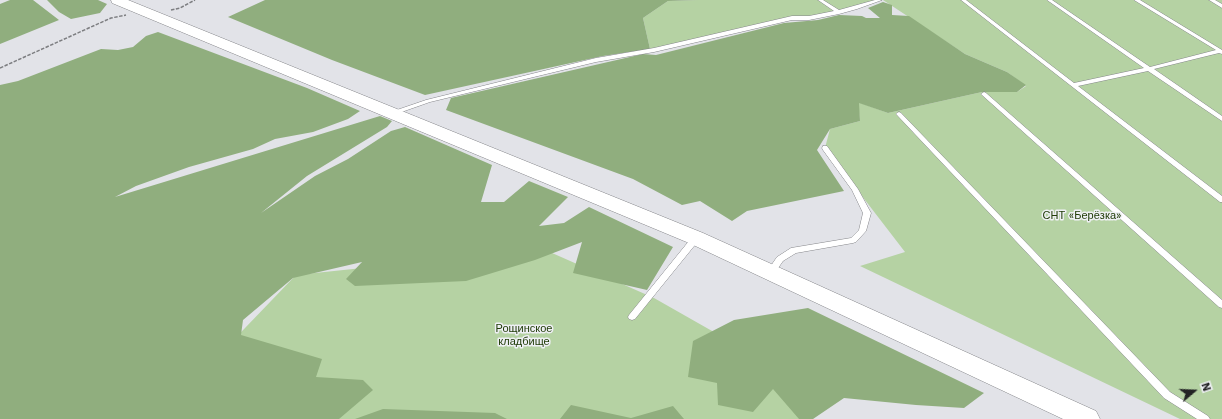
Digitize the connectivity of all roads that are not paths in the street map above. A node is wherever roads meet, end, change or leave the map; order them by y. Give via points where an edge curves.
1 (117, 0) edge
2 (820, 0) edge
3 (880, 0) edge
4 (963, 0) edge
5 (1049, 0) edge
6 (1136, 0) edge
7 (1211, 0) edge
8 (1222, 6) edge
9 (839, 12) junction
10 (1221, 51) edge
11 (1149, 69) junction
12 (1074, 85) junction
13 (984, 94) dead end
14 (393, 113) junction
15 (899, 114) dead end
16 (1222, 119) edge
17 (824, 148) dead end
18 (1222, 200) edge
19 (696, 238) junction
20 (771, 273) junction
21 (1222, 304) edge
22 (632, 316) dead end
23 (1088, 419) edge
24 (1204, 419) edge

1 - 14 street
2 - 9 lane
3 - 9 lane
4 - 12 lane
5 - 11 lane
6 - 10 lane
7 - 8 lane
9 - 14 lane via 809,18 792,18 654,50 596,60 428,101
10 - 11 lane
11 - 12 lane
11 - 16 lane
12 - 18 lane
13 - 21 lane
14 - 19 street
15 - 24 lane via 1167,395
17 - 20 lane via 855,189 867,213 862,231 853,240 794,250 780,259
19 - 20 street
19 - 22 lane
20 - 23 street

